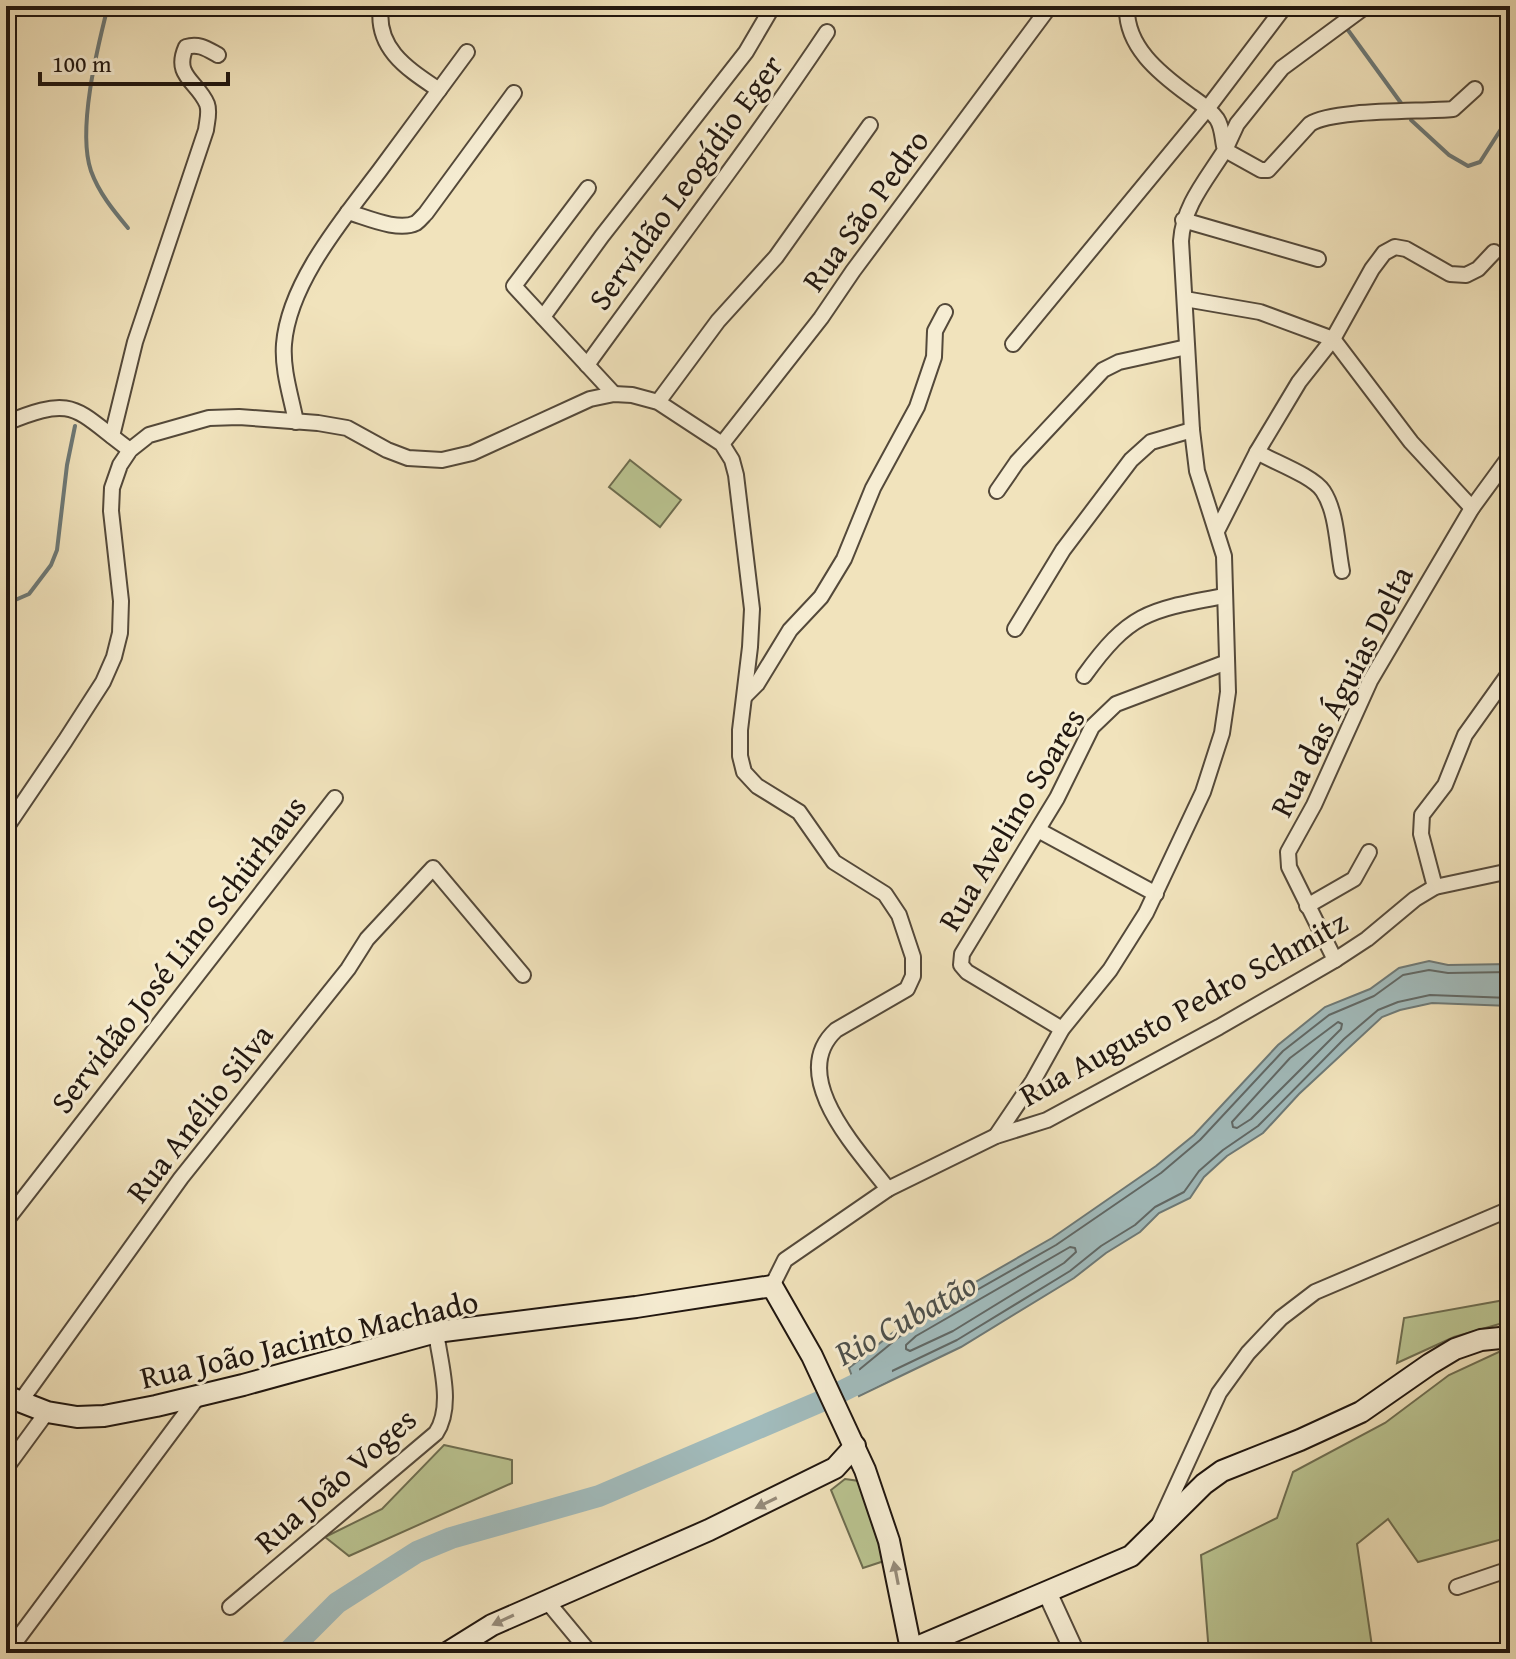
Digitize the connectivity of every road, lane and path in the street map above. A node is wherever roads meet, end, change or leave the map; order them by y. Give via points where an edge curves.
1 (381, 6) edge
2 (773, 6) edge
3 (1050, 6) edge
4 (1127, 6) edge
5 (1285, 6) edge
6 (1366, 6) edge
7 (827, 32) dead end
8 (467, 52) dead end
9 (218, 55) dead end
10 (1475, 89) dead end
11 (439, 90) junction
12 (514, 93) dead end
13 (1207, 109) junction
14 (870, 125) dead end
15 (1225, 150) junction
16 (588, 188) dead end
17 (348, 212) junction
18 (1183, 220) junction
19 (1494, 252) dead end
20 (1318, 259) dead end
21 (1185, 299) junction
22 (945, 312) dead end
23 (543, 317) junction
24 (1333, 339) junction
25 (1013, 344) dead end
26 (1187, 347) junction
27 (587, 365) junction
28 (614, 394) junction
29 (658, 402) junction
30 (296, 422) junction
31 (6, 423) edge
32 (1192, 430) junction
33 (112, 436) junction
34 (722, 444) junction
35 (130, 450) junction
36 (1257, 452) junction
37 (1510, 456) edge
38 (997, 491) dead end
39 (1472, 508) junction
40 (1218, 529) junction
41 (1342, 571) dead end
42 (1224, 596) junction
43 (1015, 629) dead end
44 (1227, 662) junction
45 (1510, 672) edge
46 (1084, 676) dead end
47 (745, 696) junction
48 (335, 798) dead end
49 (6, 828) edge
50 (1038, 830) junction
51 (1369, 852) dead end
52 (1510, 871) edge
53 (1435, 887) junction
54 (1156, 894) junction
55 (1307, 906) junction
56 (1335, 960) junction
57 (523, 975) dead end
58 (1062, 1029) junction
59 (996, 1136) junction
60 (888, 1189) junction
61 (1510, 1209) edge
62 (6, 1221) edge
63 (772, 1286) junction
64 (436, 1332) junction
65 (1510, 1337) edge
66 (200, 1394) junction
67 (13, 1399) edge
68 (47, 1412) junction
69 (852, 1442) junction
70 (6, 1468) edge
71 (835, 1468) junction
72 (865, 1470) junction
73 (1159, 1526) junction
74 (1510, 1569) edge
75 (1457, 1587) dead end
76 (1047, 1592) junction
77 (546, 1600) junction
78 (230, 1607) dead end
79 (909, 1652) edge
80 (7, 1653) edge
81 (447, 1653) edge
82 (590, 1653) edge
83 (1075, 1653) edge

1 - 11 street via 382,35 393,55
2 - 23 street via 746,52
3 - 34 street, Rua São Pedro
4 - 13 street via 1129,28 1146,57
5 - 13 street
6 - 15 street via 1282,68 1237,124
7 - 27 street, Servidão Leogídio Eger
8 - 11 street
9 - 33 street via 201,46 183,52 181,66 206,102 206,130 135,342
10 - 15 street via 1453,109 1318,118 1268,170
11 - 17 street
12 - 17 street via 416,222 388,223
13 - 15 street via 1220,125
13 - 25 street
14 - 29 street via 776,257 718,321
15 - 18 street
16 - 23 street via 514,286
17 - 30 street via 313,267 287,325 284,369
18 - 20 street
18 - 21 street
19 - 24 street via 1466,275 1450,274 1395,247 1372,269
21 - 24 street via 1260,312
21 - 26 street
22 - 47 street via 935,331 934,357 917,407 873,488 844,559
23 - 27 street
24 - 36 street via 1299,382
24 - 39 street via 1411,442
26 - 32 street
26 - 38 street via 1103,370 1017,462
27 - 28 street
28 - 29 street
28 - 30 street via 590,399 472,453 442,460 408,458 332,424
29 - 34 street
30 - 35 street via 209,418 149,435
31 - 33 street via 64,407
32 - 40 street via 1197,471
32 - 43 street via 1147,444 1125,466 1063,550
33 - 35 street
34 - 47 street via 736,475 752,609
35 - 49 street via 110,500 121,601 114,657 103,682
36 - 40 street
36 - 41 street via 1322,488
37 - 39 street, Rua das Águias Delta
39 - 55 street, Rua das Águias Delta via 1370,681 1288,852 1289,867
40 - 42 street
42 - 44 street
42 - 46 street via 1137,618
44 - 50 street, Rua Avelino Soares via 1123,700 1100,717
44 - 54 street via 1227,707 1211,772
45 - 53 street via 1465,735 1445,785 1422,815 1421,834
47 - 60 street via 740,730 744,772 799,812 834,862 885,894 899,915 913,957 907,989 836,1030 824,1045 818,1066 832,1112
48 - 62 street, Servidão José Lino Schürhaus
50 - 54 street
50 - 58 street, Rua Avelino Soares via 960,962 967,972
51 - 55 street via 1354,879
52 - 53 street, Rua Augusto Pedro Schmitz
53 - 56 street, Rua Augusto Pedro Schmitz
54 - 58 street via 1120,956
55 - 56 street, Rua das Águias Delta
56 - 59 street, Rua Augusto Pedro Schmitz via 1047,1120
57 - 67 street, Rua Anélio Silva via 433,868 367,939
58 - 59 street
59 - 60 street, Rua Augusto Pedro Schmitz
60 - 63 street, Rua Augusto Pedro Schmitz via 785,1260
61 - 73 street via 1315,1292 1281,1318 1219,1393
63 - 64 main road, Rua João Jacinto Machado
63 - 69 main road
64 - 66 main road, Rua João Jacinto Machado
64 - 78 street, Rua João Voges via 445,1402 436,1433
65 - 73 main road via 1455,1349 1361,1412 1222,1471
66 - 68 main road, Rua João Jacinto Machado via 95,1417
66 - 80 street
67 - 68 main road, Rua João Jacinto Machado
68 - 70 street
69 - 71 main road
69 - 72 main road
71 - 72 main road
71 -> 77 main road via 709,1530
79 -> 72 main road via 889,1541
73 - 76 main road via 1131,1556
74 - 75 street
76 - 79 main road
76 - 83 street
77 -> 81 main road
77 - 82 street

